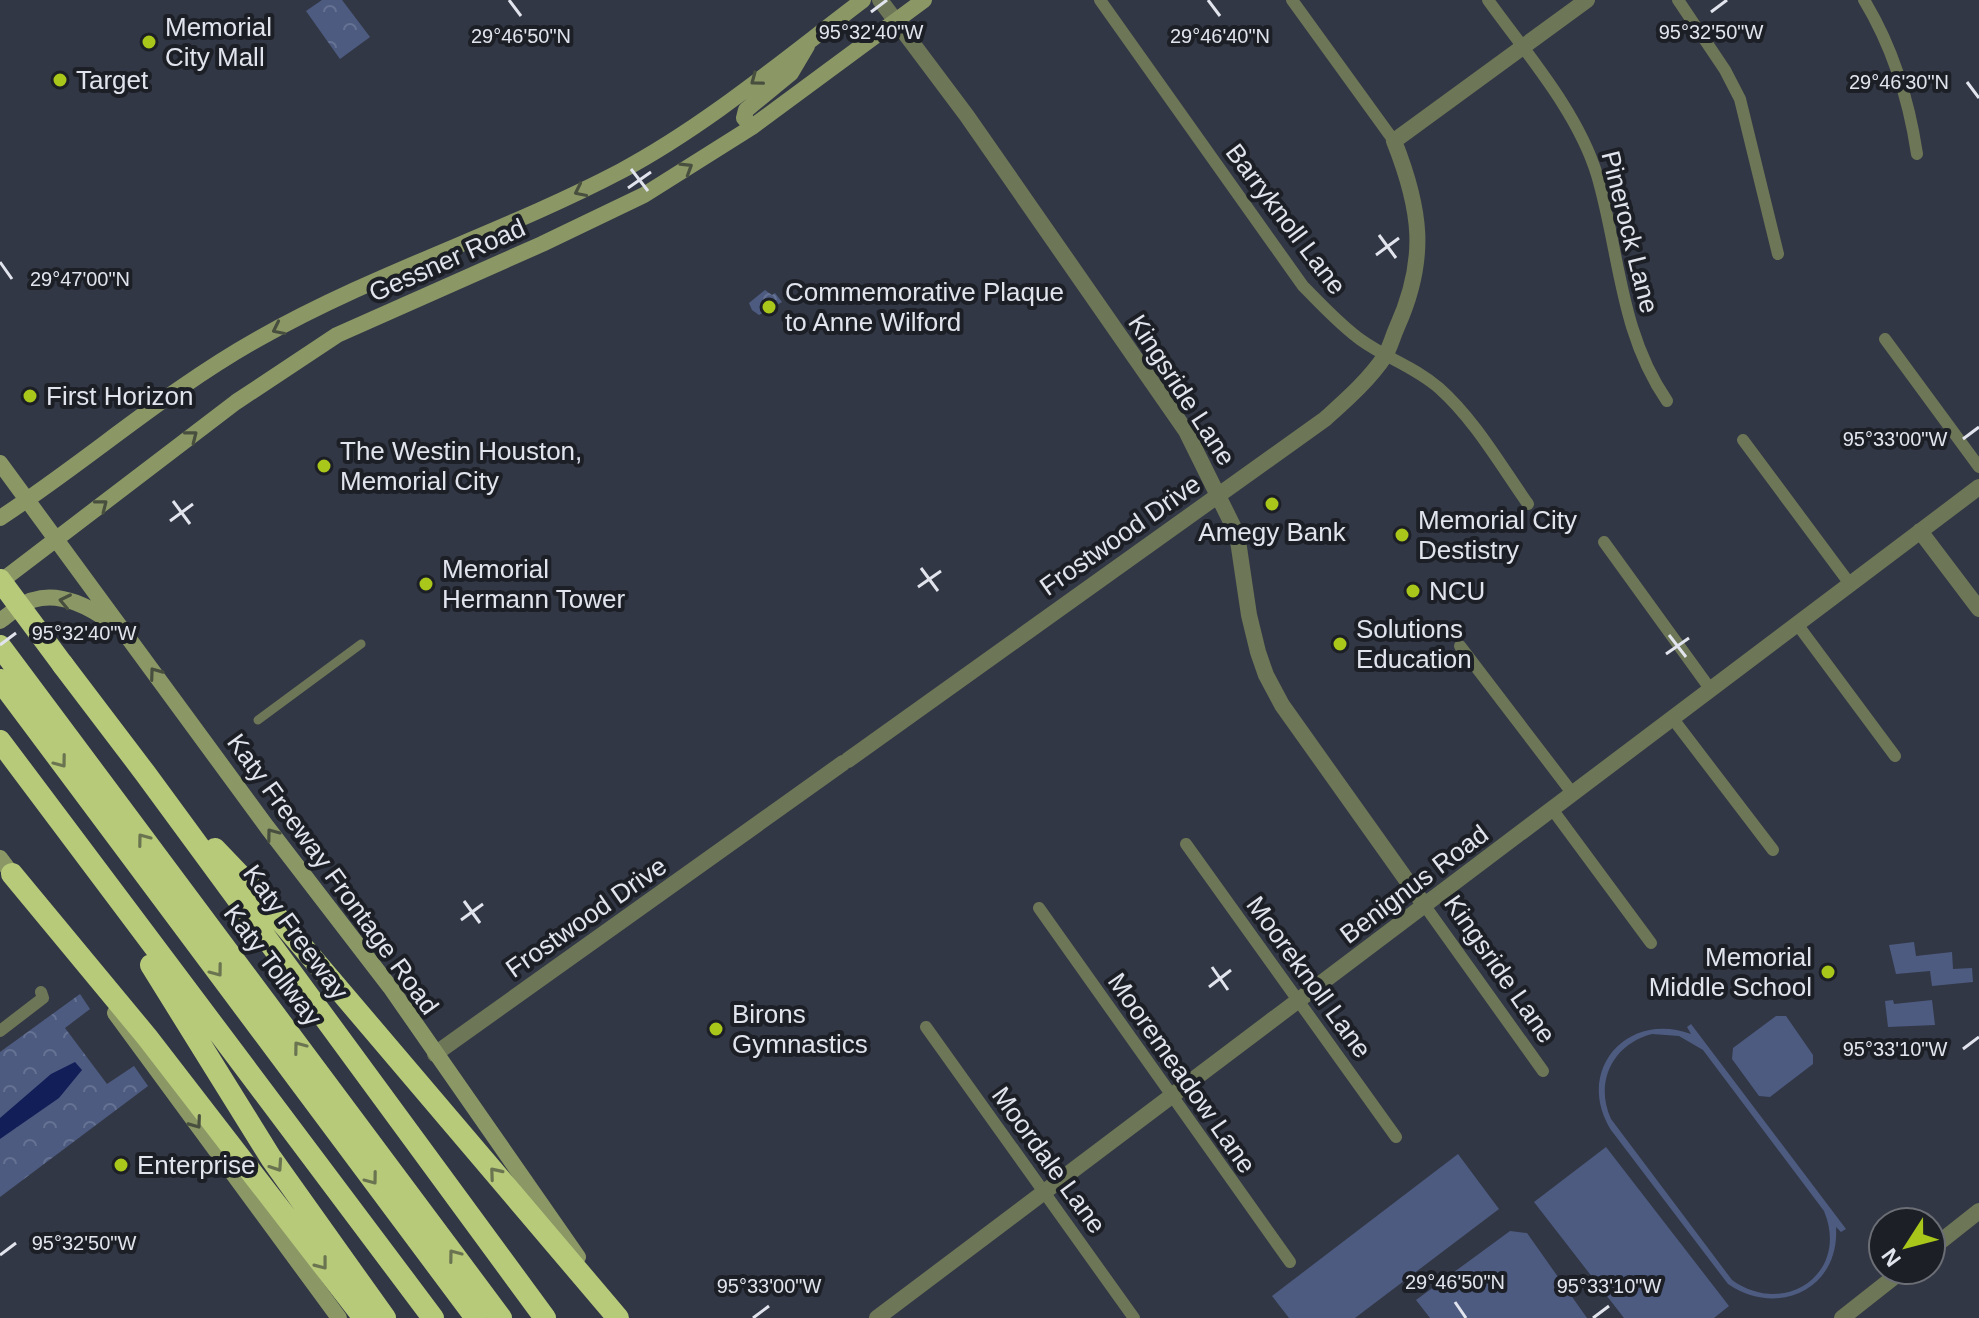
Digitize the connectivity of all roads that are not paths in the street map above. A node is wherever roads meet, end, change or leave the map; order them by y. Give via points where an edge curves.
1 (863, 0) edge
2 (880, 0) edge
3 (924, 0) edge
4 (1100, 0) edge
5 (1292, 0) edge
6 (1488, 0) edge
7 (1587, 0) edge
8 (1678, 0) edge
9 (1864, 0) edge
10 (896, 20) junction
11 (812, 37) junction
12 (1522, 48) junction
13 (752, 127) junction
14 (1394, 141) junction
15 (1917, 154) dead end
16 (1778, 254) dead end
17 (1885, 339) dead end
18 (1386, 354) junction
19 (1667, 401) dead end
20 (1743, 440) dead end
21 (0, 463) edge
22 (1979, 467) edge
23 (1979, 487) edge
24 (1219, 494) junction
25 (27, 500) junction
26 (1528, 504) dead end
27 (0, 518) edge
28 (1920, 531) junction
29 (57, 540) junction
30 (1604, 542) dead end
31 (0, 581) edge
32 (1850, 584) junction
33 (1979, 609) edge
34 (0, 621) edge
35 (1797, 624) junction
36 (127, 635) junction
37 (361, 644) dead end
38 (0, 646) edge
39 (1460, 646) dead end
40 (0, 680) edge
41 (1711, 690) junction
42 (23, 694) junction
43 (1673, 719) junction
44 (258, 720) dead end
45 (0, 741) edge
46 (1895, 756) dead end
47 (145, 773) junction
48 (1573, 794) junction
49 (1552, 809) junction
50 (72, 838) junction
51 (1186, 844) dead end
52 (1773, 850) dead end
53 (6, 866) edge
54 (1425, 906) junction
55 (1039, 908) dead end
56 (1651, 943) dead end
57 (41, 992) dead end
58 (1299, 1001) junction
59 (926, 1027) dead end
60 (0, 1031) edge
61 (435, 1054) junction
62 (1543, 1071) dead end
63 (1171, 1096) junction
64 (1396, 1137) dead end
65 (1045, 1191) junction
66 (1979, 1211) edge
67 (1947, 1236) edge
68 (1290, 1262) dead end
69 (1883, 1286) edge
70 (339, 1318) edge
71 (364, 1318) edge
72 (385, 1318) edge
73 (433, 1318) edge
74 (476, 1318) edge
75 (501, 1318) edge
76 (545, 1318) edge
77 (619, 1318) edge
78 (877, 1318) edge
79 (1134, 1318) edge
80 (1842, 1318) edge

1 - 11 main road, Gessner Road
2 - 10 street, Kingsride Lane
3 - 10 main road, Gessner Road
4 - 18 street, Barryknoll Lane via 1303,286 1332,317
5 - 14 street
6 - 12 street, Pinerock Lane
7 - 12 street
8 - 16 street via 1740,99
9 - 15 street via 1898,75
10 - 13 main road, Gessner Road
10 - 24 street, Kingsride Lane via 1169,404
11 - 13 main road via 791,73 746,110 744,118
11 -> 25 main road, Gessner Road via 623,170 333,301 224,358
12 - 14 street
12 - 19 street, Pinerock Lane via 1584,141 1635,336
29 -> 13 main road, Gessner Road via 236,402 337,335 644,195
14 - 18 street, Frostwood Drive via 1415,204 1417,236 1409,299
17 - 22 street
18 - 24 street, Frostwood Drive via 1325,419
18 - 26 street, Barryknoll Lane via 1441,390
20 - 32 street
21 - 25 main road, Katy Freeway Frontage Road
23 - 28 street, Benignus Road
24 - 54 street, Kingsride Lane via 1237,534 1249,615 1266,675
24 - 61 street, Frostwood Drive
25 - 27 main road, Gessner Road
25 - 29 main road, Katy Freeway Frontage Road
28 - 32 street, Benignus Road
28 - 33 street
29 - 31 main road, Gessner Road
29 - 36 main road, Katy Freeway Frontage Road
30 - 41 street
31 - 47 highway, Katy Freeway, bridge
32 - 35 street, Benignus Road
36 -> 34 main road via 85,606 57,598 30,600
35 - 41 street, Benignus Road
35 - 46 street
61 -> 36 main road, Katy Freeway Frontage Road
37 - 44 street
38 - 42 highway, Katy Tollway
39 - 48 street
40 - 42 highway, Katy Tollway
41 - 43 street, Benignus Road
42 -> 74 highway, Katy Tollway
75 -> 42 highway, Katy Tollway
43 - 48 street, Benignus Road
43 - 52 street
45 - 50 highway
47 - 76 highway, Katy Freeway
77 -> 47 highway via 257,893
48 - 49 street, Benignus Road
49 - 54 street, Benignus Road
49 - 56 street
50 -> 72 highway via 271,1158
50 - 73 highway
51 - 58 street, Mooreknoll Lane
53 -> 70 main road
53 -> 71 highway via 147,1037
54 - 58 street, Benignus Road
54 - 62 street, Kingsride Lane
55 - 63 street, Mooremeadow Lane
57 - 60 street via 43,998
58 - 63 street, Benignus Road
58 - 64 street, Mooreknoll Lane
59 - 65 street, Moordale Lane
61 - 77 main road, Katy Freeway Frontage Road
63 - 65 street, Benignus Road
63 - 68 street, Mooremeadow Lane
65 - 78 street, Benignus Road
65 - 79 street, Moordale Lane
66 - 67 street
69 - 80 street

